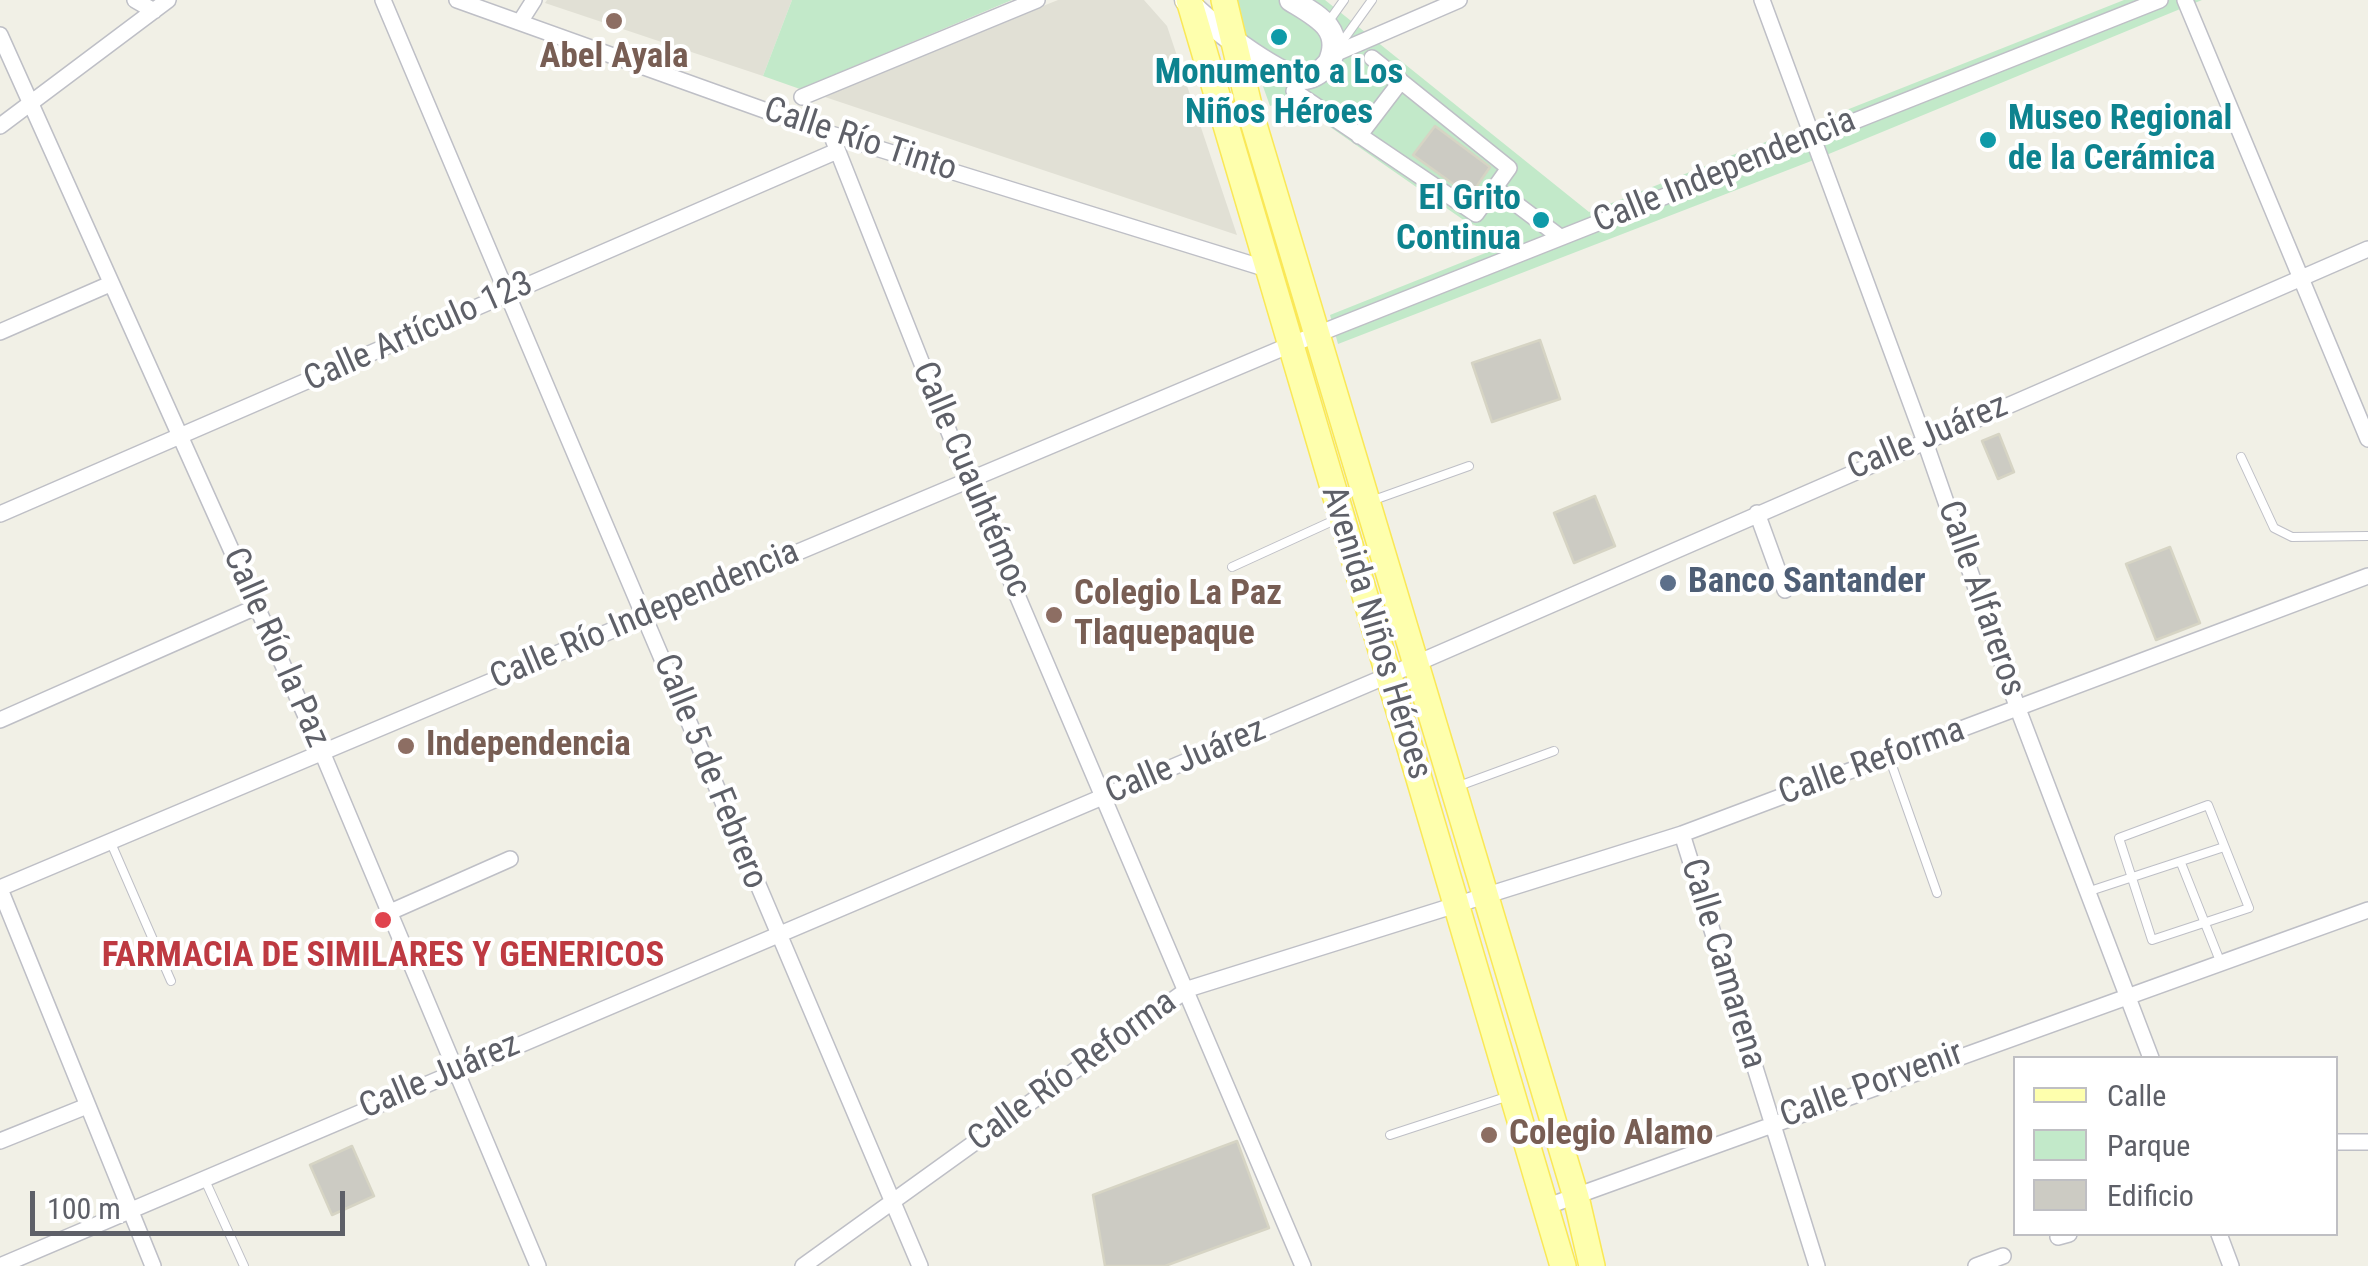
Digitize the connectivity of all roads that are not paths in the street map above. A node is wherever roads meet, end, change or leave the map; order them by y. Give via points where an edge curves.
1 (135, 0) edge
2 (168, 0) edge
3 (383, 0) edge
4 (458, 0) edge
5 (534, 0) edge
6 (1037, 0) edge
7 (1224, 0) edge
8 (1291, 0) edge
9 (1344, 0) edge
10 (1460, 0) edge
11 (1762, 0) edge
12 (2160, 0) edge
13 (2185, 0) edge
14 (1370, 1) edge
15 (1188, 2) edge
16 (154, 10) junction
17 (520, 22) junction
18 (1327, 23) junction
19 (0, 35) edge
20 (1230, 38) junction
21 (1334, 54) junction
22 (1372, 58) dead end
23 (1401, 81) junction
24 (1294, 91) dead end
25 (802, 97) dead end
26 (29, 104) junction
27 (0, 126) edge
28 (832, 134) junction
29 (1359, 136) junction
30 (1811, 138) junction
31 (837, 151) junction
32 (1495, 188) junction
33 (1560, 238) junction
34 (2368, 249) edge
35 (1267, 269) junction
36 (2301, 278) junction
37 (110, 284) junction
38 (508, 294) junction
39 (0, 332) edge
40 (1317, 334) junction
41 (1290, 345) junction
42 (2363, 413) edge
43 (180, 436) junction
44 (1924, 439) junction
45 (2368, 439) edge
46 (2241, 456) dead end
47 (1469, 466) dead end
48 (968, 480) junction
49 (1367, 503) junction
50 (1757, 513) junction
51 (0, 514) edge
52 (1340, 518) junction
53 (2368, 536) edge
54 (1232, 566) dead end
55 (2368, 576) edge
56 (1786, 590) dead end
57 (256, 607) junction
58 (646, 616) junction
59 (1415, 664) junction
60 (1387, 676) junction
61 (2018, 709) junction
62 (0, 720) edge
63 (1554, 751) dead end
64 (322, 752) junction
65 (1888, 757) junction
66 (1452, 788) junction
67 (1106, 796) junction
68 (1682, 834) junction
69 (110, 841) junction
70 (2224, 847) junction
71 (510, 859) dead end
72 (2181, 863) junction
73 (2132, 878) junction
74 (0, 888) edge
75 (2087, 892) junction
76 (1937, 893) dead end
77 (1484, 897) junction
78 (1456, 906) junction
79 (2368, 910) edge
80 (388, 912) junction
81 (2204, 922) junction
82 (775, 934) junction
83 (2220, 961) junction
84 (171, 981) dead end
85 (1188, 989) junction
86 (2126, 994) junction
87 (2150, 1056) edge
88 (454, 1072) junction
89 (1514, 1094) junction
90 (87, 1106) junction
91 (1772, 1123) junction
92 (1390, 1136) dead end
93 (0, 1141) edge
94 (2338, 1142) edge
95 (2368, 1142) edge
96 (204, 1178) junction
97 (1576, 1196) junction
98 (893, 1204) junction
99 (1548, 1206) junction
100 (128, 1210) junction
101 (2219, 1236) edge
102 (2003, 1256) dead end
103 (0, 1266) edge
104 (153, 1266) edge
105 (244, 1266) edge
106 (538, 1266) edge
107 (803, 1266) edge
108 (920, 1266) edge
109 (1303, 1266) edge
110 (1562, 1266) edge
111 (1592, 1266) edge
112 (1817, 1266) edge
113 (1976, 1266) edge
114 (2231, 1266) edge

1 - 16 street
2 - 16 street
3 - 38 street, Calle 5 de Febrero
4 - 17 street, Calle Río Tinto
5 - 17 street
6 - 25 street
7 - 20 main road, Avenida Niños Héroes
8 - 18 main road
9 - 18 lane
10 - 21 street
11 - 30 street, Calle Alfareros
12 - 30 street, Calle Independencia
13 - 36 street
14 - 21 lane
15 - 20 main road
15 - 35 main road, Avenida Niños Héroes
16 - 26 street
17 - 28 street, Calle Río Tinto
18 - 21 main road
19 - 26 street, Calle Río la Paz
20 - 21 main road via 1291,77 1322,72
20 - 40 main road, Avenida Niños Héroes
22 - 23 street
23 - 29 street
23 - 32 street via 1509,168
24 - 29 street
26 - 27 street
26 - 37 street, Calle Río la Paz
28 - 31 street, Calle Cuauhtémoc
28 - 35 street, Calle Río Tinto
29 - 32 street via 1476,214
30 - 33 street, Calle Independencia
30 - 44 street, Calle Alfareros
31 - 38 street, Calle Artículo 123
31 - 48 street, Calle Cuauhtémoc
32 - 33 street
33 - 40 street, Calle Independencia
34 - 36 street, Calle Juárez
35 - 41 main road, Avenida Niños Héroes
36 - 42 street
36 - 44 street, Calle Juárez
37 - 39 street
37 - 43 street, Calle Río la Paz
38 - 43 street, Calle Artículo 123
38 - 58 street, Calle 5 de Febrero
40 - 41 street, Calle Independencia
40 - 49 main road, Avenida Niños Héroes
41 - 48 street, Calle Río Independencia
41 - 52 main road, Avenida Niños Héroes
42 - 45 street
43 - 51 street, Calle Artículo 123
43 - 57 street, Calle Río la Paz
44 - 50 street, Calle Juárez
44 - 61 street, Calle Alfareros
46 - 53 lane via 2274,528 2292,537
47 - 49 lane
48 - 58 street, Calle Río Independencia
48 - 67 street, Calle Cuauhtémoc
49 - 59 main road, Avenida Niños Héroes
50 - 56 street
50 - 59 street, Calle Juárez
52 - 54 lane
52 - 60 main road, Avenida Niños Héroes
55 - 61 street, Calle Reforma
57 - 62 street
57 - 64 street, Calle Río la Paz
58 - 64 street, Calle Río Independencia
58 - 82 street, Calle 5 de Febrero
59 - 60 street, Calle Juárez
59 - 66 main road, Avenida Niños Héroes
60 - 67 street, Calle Juárez
60 - 78 main road, Avenida Niños Héroes
61 - 65 street, Calle Reforma
61 - 75 street, Calle Alfareros
63 - 66 lane
64 - 69 street, Calle Río Independencia
64 - 80 street, Calle Río la Paz
65 - 68 street, Calle Reforma
65 - 76 lane
66 - 77 main road, Avenida Niños Héroes
67 - 82 street, Calle Juárez
67 - 85 street, Calle Cuauhtémoc
68 - 77 street, Calle Reforma
68 - 91 street, Calle Camarena
69 - 74 street, Calle Río Independencia
69 - 84 lane
70 - 72 lane
70 - 73 lane via 2208,805 2119,838
70 - 81 lane via 2248,908
71 - 80 street
72 - 73 lane
72 - 81 lane
73 - 75 lane
73 - 81 lane via 2152,940
74 - 90 street
75 - 86 street, Calle Alfareros
77 - 78 street, Calle Río Reforma
77 - 97 main road, Avenida Niños Héroes
78 - 85 street, Calle Río Reforma
78 - 89 main road, Avenida Niños Héroes
79 - 83 street, Calle Porvenir
80 - 88 street, Calle Río la Paz
81 - 83 lane
82 - 88 street, Calle Juárez
82 - 98 street, Calle 5 de Febrero
83 - 86 street, Calle Porvenir
85 - 98 street, Calle Río Reforma
85 - 109 street, Calle Cuauhtémoc
86 - 87 street, Calle Alfareros
86 - 91 street, Calle Porvenir
88 - 96 street, Calle Juárez
88 - 106 street, Calle Río la Paz
89 - 92 lane
89 - 99 main road, Avenida Niños Héroes
90 - 93 street
90 - 100 street
91 - 97 street, Calle Porvenir
91 - 112 street, Calle Camarena
94 - 95 street
96 - 100 street, Calle Juárez
96 - 105 lane
97 - 99 street, Calle Porvenir
97 - 111 main road, Avenida Niños Héroes
98 - 107 street, Calle Río Reforma
98 - 108 street, Calle 5 de Febrero
99 - 110 main road, Avenida Niños Héroes
100 - 103 street, Calle Juárez
100 - 104 street
101 - 114 street
102 - 113 street

